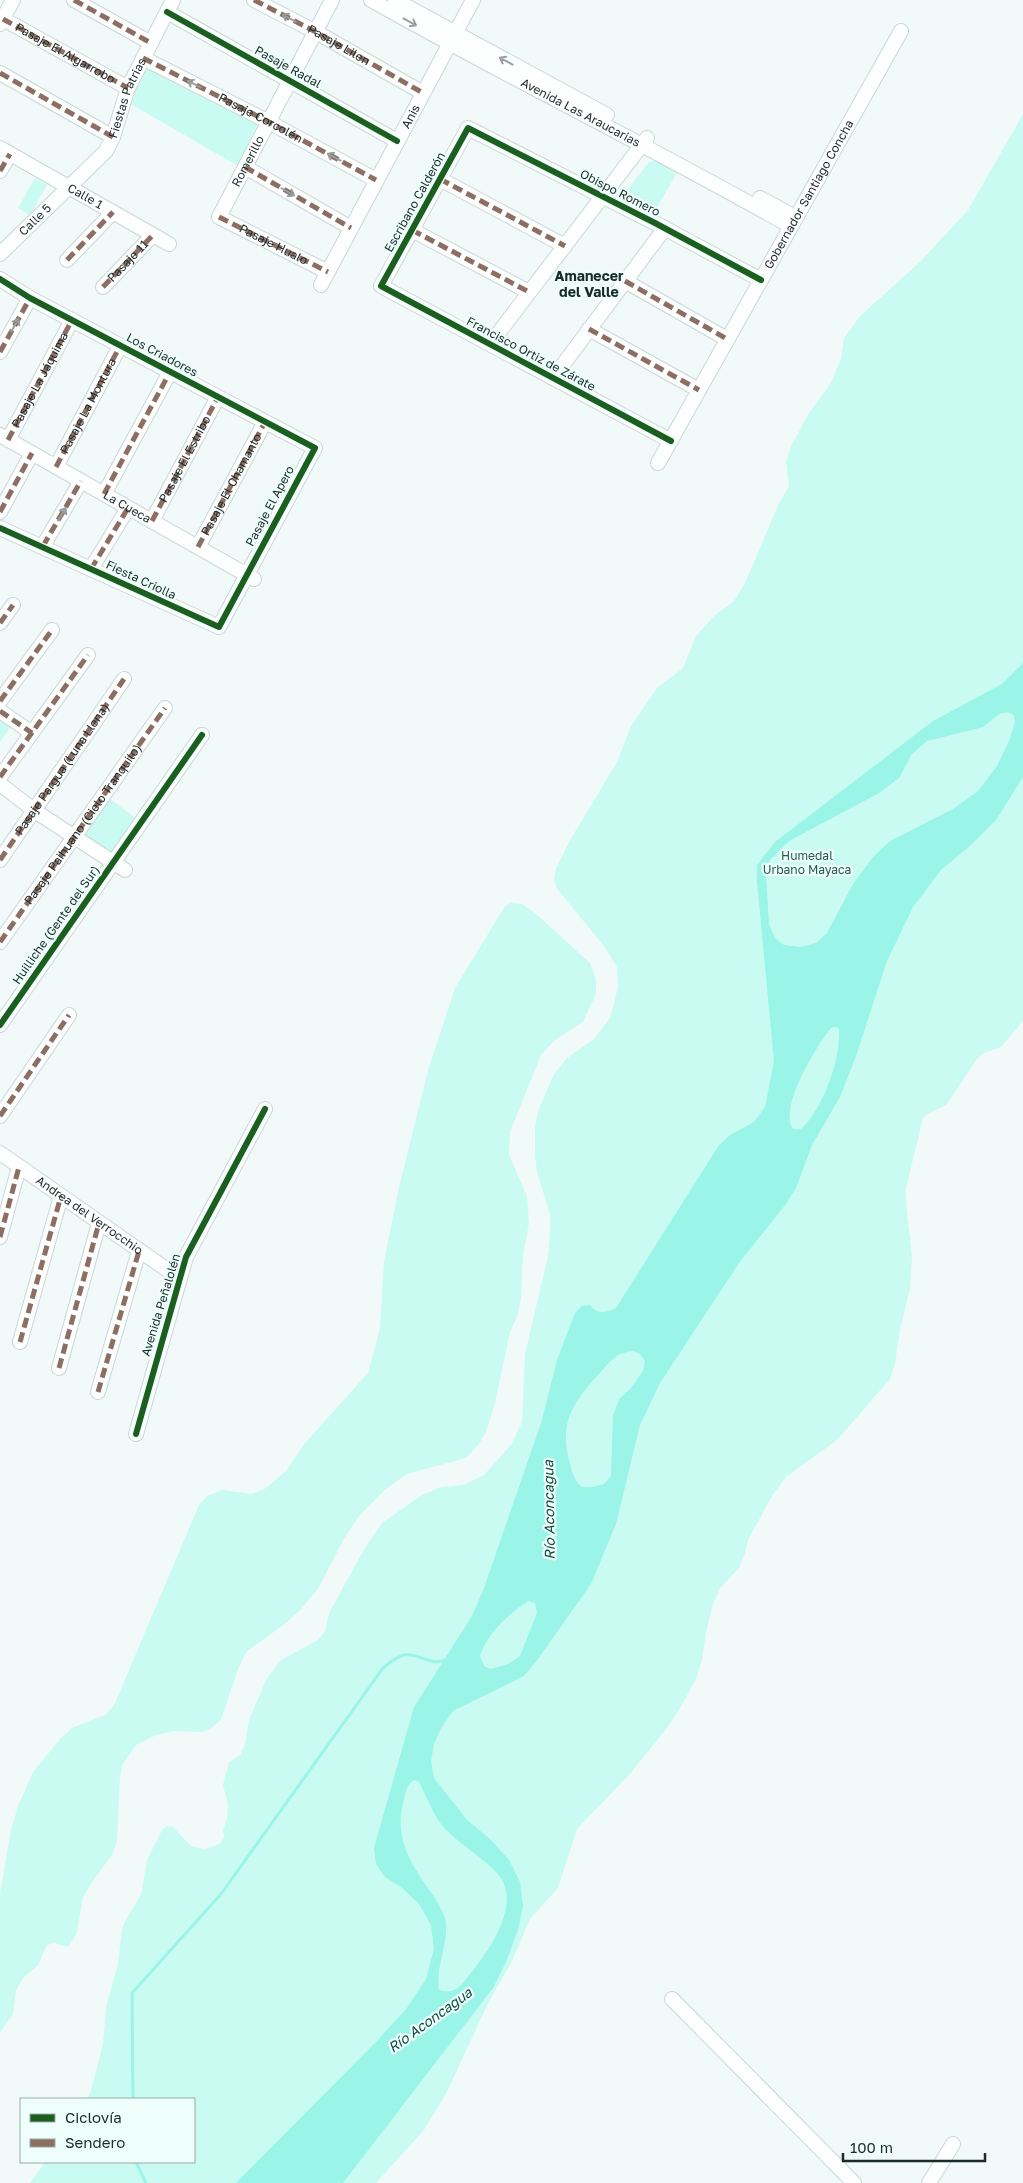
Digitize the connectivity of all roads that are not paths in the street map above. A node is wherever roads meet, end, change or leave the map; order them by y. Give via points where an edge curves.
1 (13, 0) edge
2 (74, 0) edge
3 (254, 0) edge
4 (332, 0) edge
5 (371, 0) edge
6 (395, 0) edge
7 (473, 0) edge
8 (170, 6) edge
9 (1, 21) edge
10 (901, 31) dead end
11 (316, 32) junction
12 (452, 39) junction
13 (151, 42) junction
14 (143, 58) junction
15 (0, 73) edge
16 (290, 81) junction
17 (128, 88) junction
18 (423, 94) junction
19 (269, 122) junction
20 (468, 128) joint
21 (113, 137) junction
22 (398, 141) junction
23 (646, 141) junction
24 (5, 151) edge
25 (245, 168) junction
26 (0, 171) edge
27 (440, 179) junction
28 (376, 180) junction
29 (70, 188) junction
30 (604, 197) junction
31 (113, 212) junction
32 (219, 217) joint
33 (793, 222) junction
34 (351, 228) junction
35 (665, 228) junction
36 (412, 230) junction
37 (153, 235) junction
38 (169, 244) dead end
39 (565, 246) junction
40 (0, 254) edge
41 (67, 260) dead end
42 (328, 272) junction
43 (0, 279) edge
44 (760, 280) junction
45 (625, 281) junction
46 (321, 285) dead end
47 (381, 286) joint
48 (103, 287) dead end
49 (529, 292) junction
50 (30, 298) junction
51 (72, 320) junction
52 (589, 329) junction
53 (727, 339) junction
54 (490, 344) junction
55 (120, 346) junction
56 (0, 352) edge
57 (170, 372) junction
58 (553, 378) junction
59 (699, 390) junction
60 (218, 397) junction
61 (265, 422) junction
62 (4, 438) edge
63 (670, 441) junction
64 (314, 448) joint
65 (32, 453) junction
66 (658, 463) dead end
67 (56, 467) junction
68 (82, 481) junction
69 (104, 494) junction
70 (128, 508) junction
71 (0, 512) edge
72 (152, 521) junction
73 (0, 528) edge
74 (43, 546) junction
75 (198, 547) junction
76 (91, 569) junction
77 (250, 577) junction
78 (13, 605) dead end
79 (0, 623) edge
80 (52, 630) dead end
81 (88, 655) dead end
82 (124, 679) dead end
83 (0, 701) edge
84 (165, 708) dead end
85 (0, 711) edge
86 (32, 733) junction
87 (202, 735) dead end
88 (0, 777) edge
89 (0, 784) edge
90 (35, 811) junction
91 (74, 837) junction
92 (0, 860) edge
93 (119, 866) junction
94 (0, 942) edge
95 (69, 1015) dead end
96 (0, 1025) edge
97 (265, 1109) dead end
98 (0, 1116) edge
99 (0, 1153) edge
100 (19, 1168) junction
101 (61, 1196) junction
102 (99, 1223) junction
103 (0, 1237) edge
104 (139, 1251) junction
105 (179, 1278) junction
106 (20, 1342) dead end
107 (59, 1368) dead end
108 (98, 1392) dead end
109 (136, 1434) dead end
110 (672, 1999) dead end
111 (953, 2144) dead end
112 (854, 2183) edge
113 (929, 2183) edge

1 - 9 street
2 - 13 street
11 -> 3 street, Pasaje Lilen
4 - 11 street, Romerillo
5 -> 12 street, Avenida Las Araucarias
6 - 12 street, Avenida Las Araucarias
7 - 12 street, Anis
8 - 13 street, Fiestas Patrias
8 - 16 street, Pasaje Radal
9 - 17 street, Pasaje El Algarrobo
10 - 33 street, Gobernador Santiago Concha
11 - 16 street, Romerillo
11 - 18 street, Pasaje Lilen
12 - 18 street, Anis
12 - 23 street, Avenida Las Araucarias
13 - 14 street, Fiestas Patrias
14 - 17 street, Fiestas Patrias
19 -> 14 street, Pasaje Corcolén
15 - 21 street
16 - 19 street, Romerillo
16 - 22 street, Pasaje Radal
17 - 21 street, Fiestas Patrias
18 - 22 street, Anis
19 - 25 street, Romerillo
28 -> 19 street, Pasaje Corcolén
20 - 27 street, Escribano Calderón
20 - 30 street, Obispo Romero
21 - 29 street, Fiestas Patrias via 106,151
22 - 28 street, Anis
23 - 30 street
23 - 33 street, Avenida Las Araucarias
24 - 26 street
24 - 29 street, Calle 1
25 - 32 street, Romerillo
25 -> 34 street
27 - 36 street, Escribano Calderón
27 - 39 street
28 - 34 street, Anis
29 - 31 street, Calle 1
29 - 40 street, Calle 5
30 - 35 street, Obispo Romero
30 - 39 street
31 - 37 street, Calle 1
31 - 41 street
32 - 42 street, Pasaje Hualo
33 - 44 street, Gobernador Santiago Concha
34 - 42 street, Anis
35 - 44 street, Obispo Romero
35 - 45 street
36 - 47 street, Escribano Calderón
36 - 49 street
37 - 38 street, Calle 1
37 - 48 street, Pasaje 11
39 - 49 street
42 - 46 street, Anis
43 - 50 street, Los Criadores
44 - 53 street, Gobernador Santiago Concha
45 - 52 street
45 - 53 street
47 - 54 street, Francisco Ortiz de Zárate
49 - 54 street
50 - 51 street, Los Criadores
56 -> 50 street
51 - 55 street, Los Criadores
51 - 62 street, Pasaje La Jáquima
52 - 58 street
52 - 59 street
53 - 59 street, Gobernador Santiago Concha
54 - 58 street, Francisco Ortiz de Zárate
55 - 57 street, Los Criadores
55 - 67 street, Pasaje La Montura
57 - 60 street, Los Criadores
57 - 69 street
58 - 63 street, Francisco Ortiz de Zárate
59 - 63 street, Gobernador Santiago Concha
60 - 61 street, Los Criadores
60 - 72 street, Pasaje El Estribo
61 - 64 street, Los Criadores
61 - 75 street, Pasaje El Chamanto
62 - 65 street, La Cueca
63 - 66 street, Gobernador Santiago Concha
64 - 77 street, Pasaje El Apero
65 - 67 street, La Cueca
65 - 71 street
67 - 68 street, La Cueca
68 - 69 street, La Cueca
74 -> 68 street
69 - 70 street, La Cueca
70 - 72 street, La Cueca
70 - 76 street
72 - 75 street, La Cueca
73 - 74 street, Fiesta Criolla
74 - 76 street, Fiesta Criolla
75 - 77 street, La Cueca
76 - 77 street, Fiesta Criolla via 220,627
78 - 79 street
80 - 83 street
81 - 86 street
82 - 90 street, Pasaje Pargua (Luna Llena)
84 - 91 street, Pasaje Paihuano (Cielo Tranquilo)
85 - 86 street
86 - 88 street
87 - 93 street, Huilliche (Gente del Sur)
89 - 90 street
90 - 91 street
90 - 92 street, Pasaje Pargua (Luna Llena)
91 - 93 street
91 - 94 street, Pasaje Paihuano (Cielo Tranquilo)
93 - 96 street, Huilliche (Gente del Sur)
95 - 98 street
97 - 105 street, Avenida Peñalolén via 186,1256
99 - 100 street, Andrea del Verrocchio
100 - 101 street, Andrea del Verrocchio
100 - 103 street
101 - 102 street, Andrea del Verrocchio
101 - 106 street
102 - 104 street, Andrea del Verrocchio
102 - 107 street
104 - 105 street, Andrea del Verrocchio
104 - 108 street
105 - 109 street, Avenida Peñalolén
110 - 112 street
111 - 113 street

